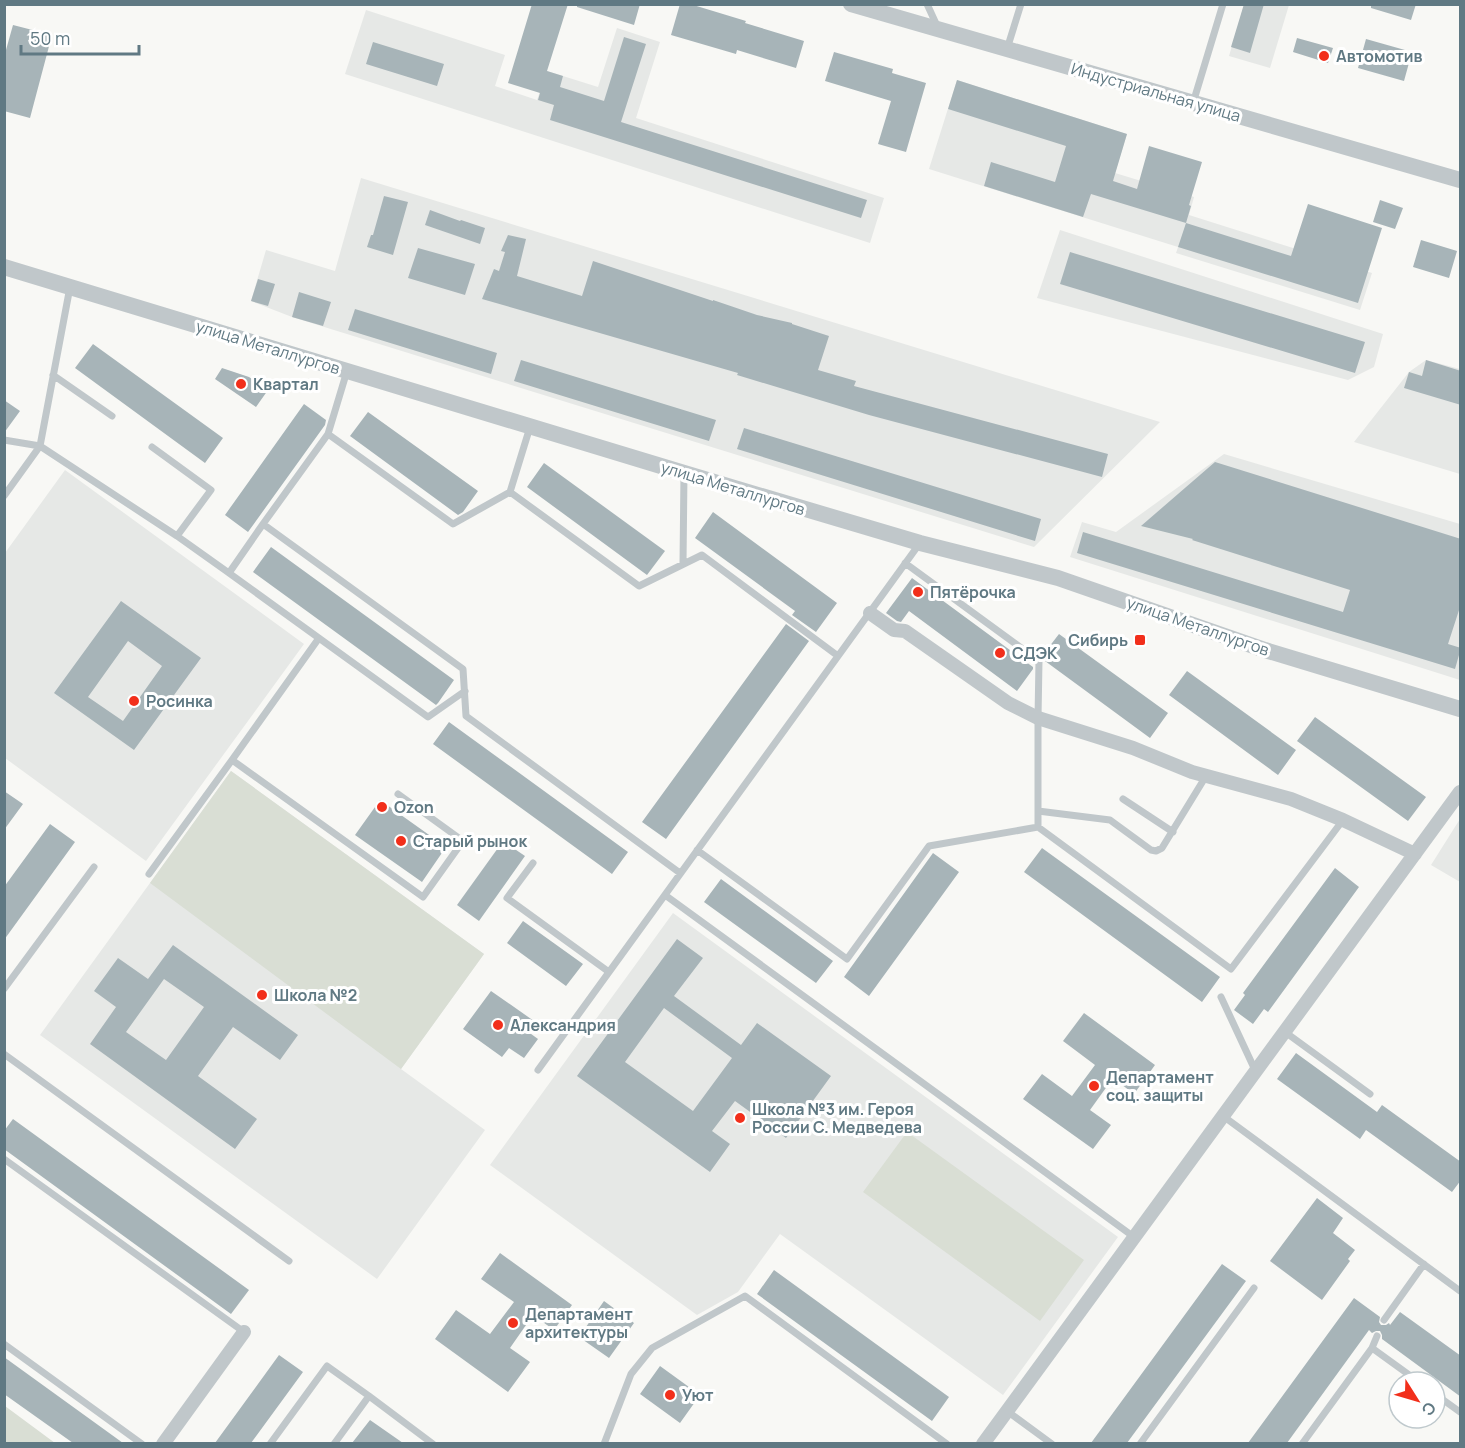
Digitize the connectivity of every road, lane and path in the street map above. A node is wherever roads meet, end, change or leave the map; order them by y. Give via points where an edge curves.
1 (851, 4) edge
2 (927, 4) edge
3 (1021, 4) edge
4 (1223, 4) edge
5 (939, 30) junction
6 (1007, 50) junction
7 (1193, 103) junction
8 (1461, 180) edge
9 (4, 267) edge
10 (70, 287) junction
11 (346, 371) junction
12 (54, 375) junction
13 (112, 416) dead end
14 (530, 427) junction
15 (328, 434) junction
16 (4, 440) edge
17 (40, 446) junction
18 (152, 447) dead end
19 (684, 473) junction
20 (510, 492) junction
21 (4, 496) edge
22 (263, 524) junction
23 (177, 536) junction
24 (920, 543) junction
25 (905, 563) junction
26 (683, 564) junction
27 (229, 573) junction
28 (870, 613) junction
29 (319, 638) junction
30 (838, 656) junction
31 (465, 691) junction
32 (1461, 709) edge
33 (1038, 718) junction
34 (232, 760) junction
35 (1206, 776) junction
36 (1461, 792) edge
37 (398, 794) dead end
38 (1123, 799) dead end
39 (1038, 811) junction
40 (1343, 820) junction
41 (1038, 827) junction
42 (1173, 832) junction
43 (697, 850) junction
44 (1415, 854) junction
45 (533, 863) dead end
46 (94, 867) dead end
47 (680, 873) junction
48 (149, 874) dead end
49 (665, 895) junction
50 (609, 972) junction
51 (4, 989) edge
52 (1221, 997) dead end
53 (1284, 1032) junction
54 (4, 1054) edge
55 (538, 1070) dead end
56 (1256, 1071) junction
57 (1370, 1094) dead end
58 (1223, 1116) junction
59 (4, 1159) edge
60 (1134, 1238) junction
61 (290, 1261) dead end
62 (1424, 1264) junction
63 (1254, 1288) dead end
64 (1461, 1291) edge
65 (1384, 1318) dead end
66 (244, 1332) joint
67 (1377, 1336) dead end
68 (4, 1344) edge
69 (1372, 1348) junction
70 (1402, 1370) edge
71 (369, 1396) junction
72 (1447, 1402) edge
73 (1007, 1411) junction
74 (1461, 1412) edge
75 (142, 1443) edge
76 (163, 1443) edge
77 (270, 1443) edge
78 (334, 1443) edge
79 (433, 1443) edge
80 (604, 1443) edge
81 (947, 1443) edge
82 (983, 1443) edge
83 (1052, 1443) edge
84 (1140, 1443) edge
85 (1302, 1443) edge

1 - 5 street, Индустриальная улица
2 - 5 lane
3 - 6 lane
4 - 7 lane
5 - 6 street, Индустриальная улица
6 - 7 street, Индустриальная улица
7 - 8 street, Индустриальная улица
9 - 10 street, улица Металлургов
10 - 11 street, улица Металлургов
10 - 12 lane
11 - 14 street, улица Металлургов
11 - 15 lane
12 - 13 lane
12 - 17 lane
14 - 19 street, улица Металлургов
14 - 20 lane
15 - 20 lane via 453,524
15 - 22 lane
16 - 17 lane
17 - 21 lane
17 - 23 lane
18 - 23 lane via 211,490
19 - 24 street, улица Металлургов
19 - 26 lane
20 - 26 lane via 639,586
22 - 27 lane
22 - 31 lane via 464,669
23 - 27 lane
24 - 25 lane
24 - 32 street, улица Металлургов via 1058,578 1265,650
25 - 28 lane
25 - 33 lane via 1039,661
26 - 30 lane via 702,555
27 - 29 lane
28 - 30 lane
28 - 33 street via 894,630 905,631 1008,703
29 - 31 lane via 428,717
29 - 34 lane
30 - 43 lane
31 - 47 lane via 466,716
33 - 35 street
33 - 39 lane
34 - 37 lane via 423,897 463,841
34 - 48 lane
35 - 40 street via 1291,800
35 - 42 lane
36 - 44 street
38 - 42 lane
39 - 41 lane
39 - 42 lane via 1110,820 1156,851
40 - 41 lane via 1232,969
40 - 44 street
41 - 43 lane via 929,846 847,959
43 - 47 lane
44 - 53 street
45 - 50 lane via 507,898
46 - 51 lane
47 - 49 lane
49 - 50 lane
49 - 60 lane
50 - 55 lane
52 - 56 lane
53 - 56 street
53 - 57 lane
54 - 61 lane
56 - 58 street
58 - 60 street
58 - 62 lane
59 - 66 lane
60 - 73 street
62 - 64 lane
62 - 65 lane
63 - 84 lane
66 - 76 street
67 - 69 lane
68 - 75 lane
69 - 70 lane
69 - 85 lane
71 - 77 lane via 327,1366
71 - 78 lane
71 - 79 lane
72 - 74 lane
73 - 82 street
73 - 83 lane
80 - 81 lane via 631,1374 652,1347 745,1296

